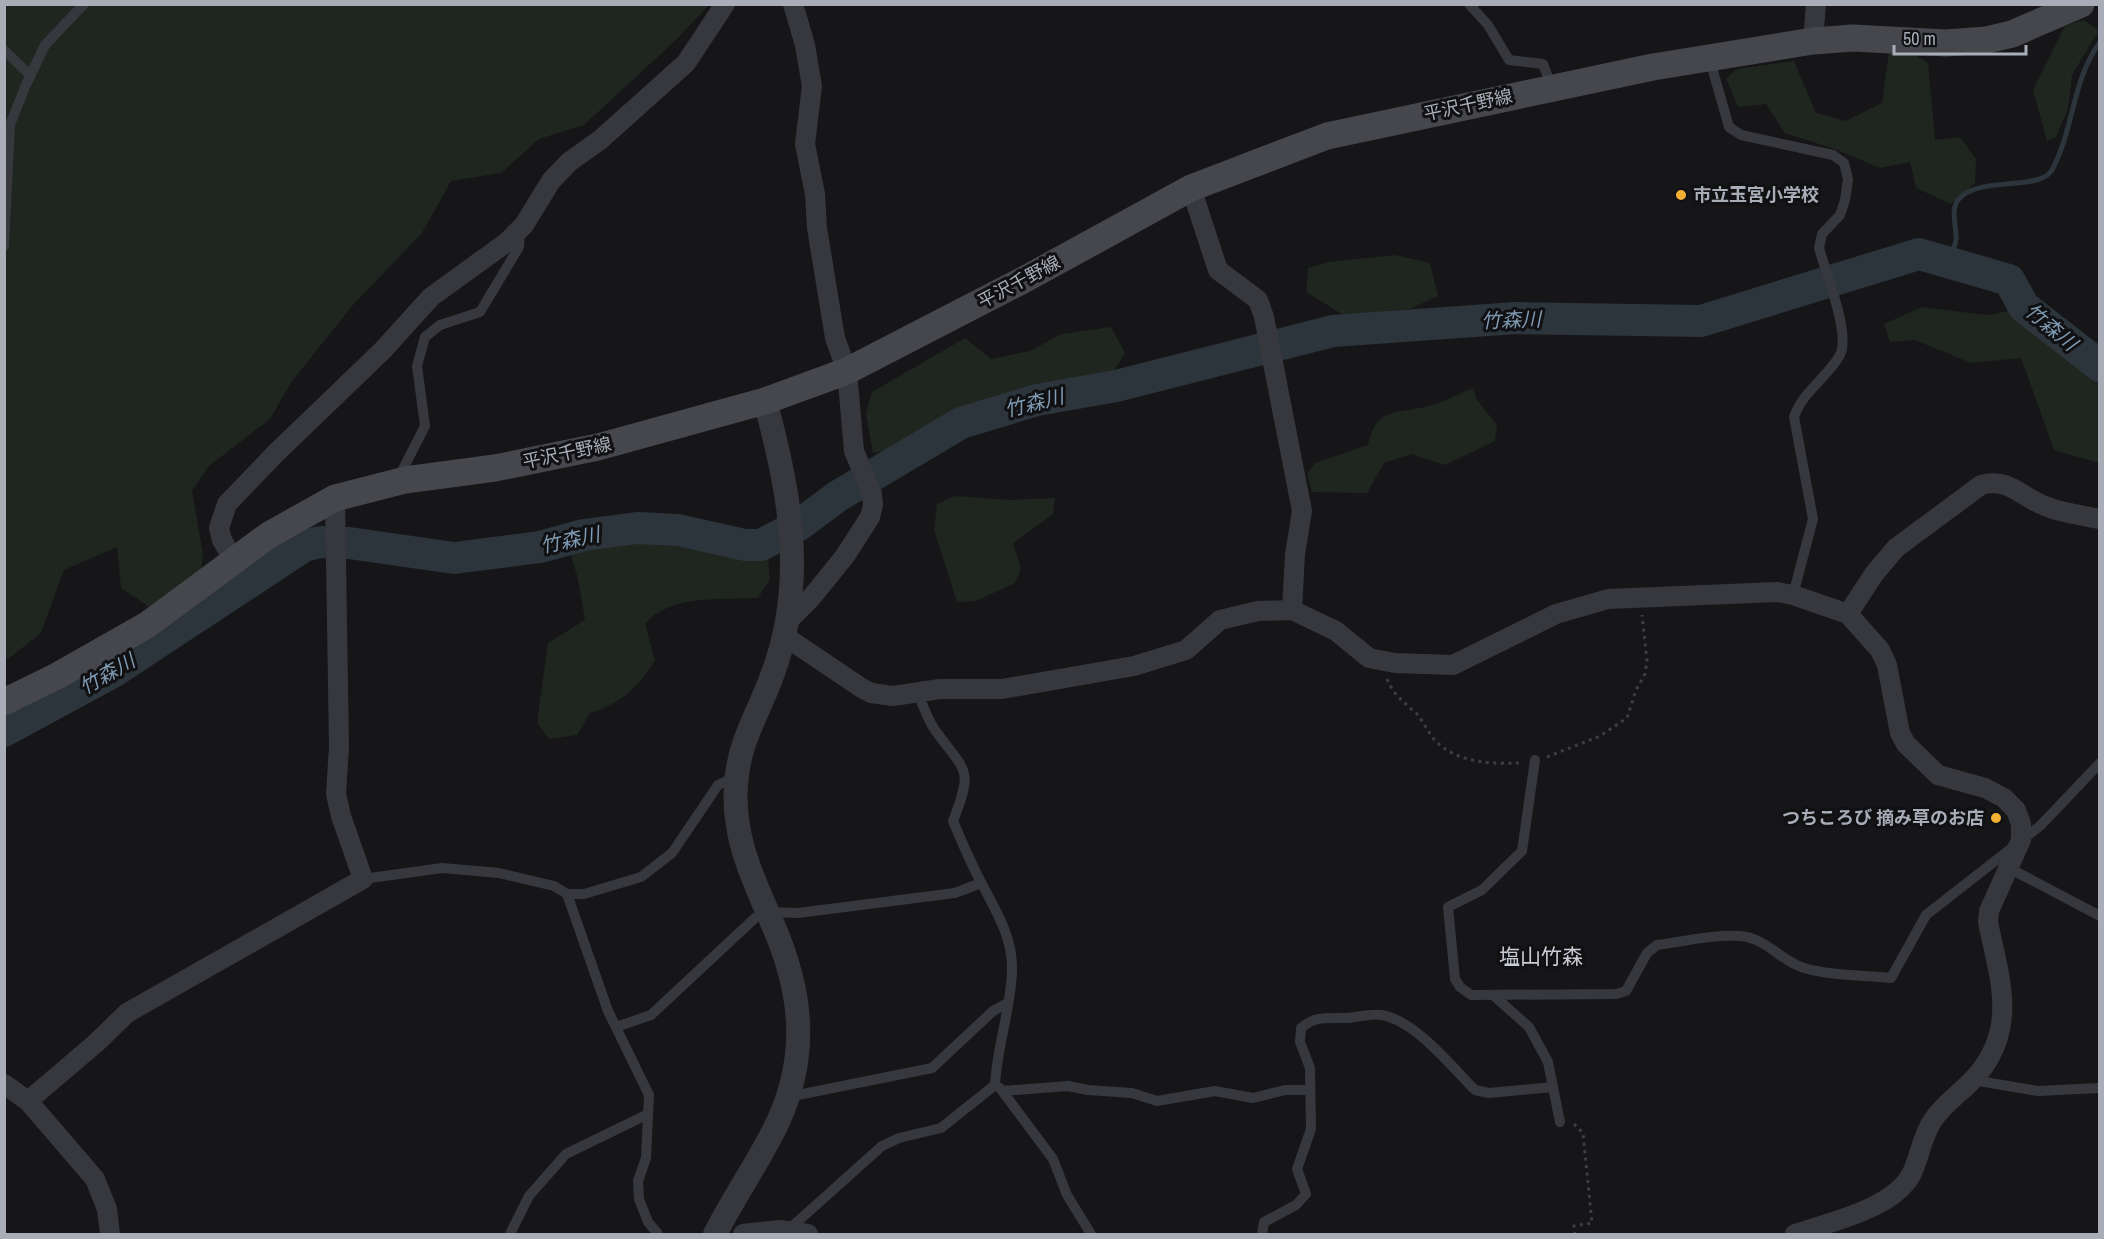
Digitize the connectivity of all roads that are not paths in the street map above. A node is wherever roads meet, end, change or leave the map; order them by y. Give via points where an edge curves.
1 (84, 4) edge
2 (725, 4) edge
3 (793, 4) edge
4 (1469, 4) edge
5 (1816, 4) edge
6 (2081, 4) edge
7 (1813, 41) junction
8 (4, 50) edge
9 (1709, 57) junction
10 (30, 75) junction
11 (1552, 88) junction
12 (1191, 188) junction
13 (520, 229) junction
14 (4, 246) edge
15 (847, 371) junction
16 (765, 401) junction
17 (405, 480) junction
18 (335, 498) junction
19 (2099, 519) edge
20 (233, 559) junction
21 (1793, 595) junction
22 (1292, 610) junction
23 (1848, 614) junction
24 (784, 629) junction
25 (918, 692) junction
26 (4, 702) edge
27 (1535, 760) road end
28 (2100, 763) edge
29 (737, 775) junction
30 (2021, 840) junction
31 (2007, 867) junction
32 (363, 879) junction
33 (981, 883) junction
34 (567, 894) junction
35 (767, 912) junction
36 (2100, 916) edge
37 (1493, 994) junction
38 (1008, 1003) junction
39 (616, 1027) junction
40 (1972, 1080) junction
41 (4, 1084) edge
42 (1553, 1087) junction
43 (999, 1088) junction
44 (2100, 1088) edge
45 (1310, 1090) junction
46 (788, 1097) junction
47 (28, 1101) junction
48 (648, 1114) junction
49 (1560, 1122) road end
50 (787, 1233) edge
51 (110, 1234) edge
52 (510, 1234) edge
53 (658, 1234) edge
54 (715, 1234) edge
55 (743, 1234) edge
56 (808, 1234) edge
57 (1091, 1234) edge
58 (1262, 1234) edge
59 (1795, 1234) edge

1 - 10 lane via 45,45
2 - 13 street via 686,63 600,140 569,162 551,181
3 - 15 street via 806,45 812,86 805,137 817,228 835,338
4 - 11 lane via 1488,25 1509,60 1543,64
5 - 7 street
6 - 7 main road, 平沢千野線 via 2012,34 1987,40
7 - 9 main road, 平沢千野線
8 - 10 lane
9 - 11 main road, 平沢千野線
9 - 21 lane via 1729,127 1741,135 1833,155 1844,163 1848,179 1840,215 1822,234 1819,248 1843,332 1841,353 1799,401 1794,417 1813,519
10 - 14 lane via 10,125
11 - 12 main road, 平沢千野線 via 1327,136
12 - 15 main road, 平沢千野線
12 - 22 street via 1218,270 1258,300 1264,317 1302,511
13 - 17 lane via 519,247 480,312 440,325 425,337 417,366 424,426 402,471
13 - 20 street via 431,297 383,350 227,504 219,528
15 - 16 main road, 平沢千野線
15 - 24 street via 854,451 872,494 870,517 846,556
16 - 17 main road, 平沢千野線 via 598,447 495,468
16 - 24 street via 789,502 794,550
17 - 18 main road, 平沢千野線
18 - 20 main road, 平沢千野線
18 - 32 street via 339,747 336,794
19 - 23 street via 2044,506 2008,484 1981,485 1896,548
20 - 26 main road, 平沢千野線 via 147,625
21 - 22 street via 1777,592 1608,599 1575,607 1453,665 1369,658 1336,631
21 - 23 street
22 - 25 street via 1227,617 1186,650 1134,666 1002,689
23 - 30 street via 1880,650 1887,665 1900,733 1906,744 1938,775 1986,788 2004,798 2016,810 2022,824
24 - 25 street via 871,693 893,696
24 - 29 street via 773,673 739,753
25 - 33 lane via 933,728 965,771 966,788 953,821
27 - 37 lane via 1522,851 1482,890 1448,907 1455,979 1471,995
28 - 30 lane via 2040,826
29 - 34 lane via 718,785 672,854 640,877 584,894
29 - 35 street via 740,843
30 - 31 street
30 - 37 lane via 1926,915 1891,978 1806,969 1771,946 1738,936 1657,945 1647,953 1626,991 1616,994
31 - 36 lane
31 - 40 street via 1988,922 2004,1006 2002,1028 1985,1065
32 - 34 lane via 442,868 499,873 554,886
32 - 47 street via 127,1013
33 - 35 lane via 955,893 798,913
33 - 38 lane via 1004,923 1012,967
34 - 39 lane
35 - 39 lane via 754,918 651,1014
35 - 46 street via 786,956 798,1004 796,1072
37 - 42 lane via 1529,1027 1548,1062
38 - 43 lane via 996,1060
38 - 46 lane via 993,1011 932,1068
39 - 48 lane via 646,1086
40 - 44 lane via 2038,1091
40 - 59 street via 1934,1119 1906,1182 1870,1209
41 - 47 street
42 - 45 lane via 1489,1092 1475,1089 1413,1030 1383,1015 1366,1014 1321,1017 1301,1028 1300,1042 1310,1068
42 - 49 lane
43 - 45 lane via 1068,1086 1132,1093 1157,1101 1215,1091 1253,1098 1285,1090
43 - 50 lane via 941,1128 882,1146
43 - 57 lane via 1053,1159 1067,1195
45 - 58 lane via 1311,1129 1297,1169 1306,1194 1296,1205 1264,1222
46 - 54 street via 773,1132
47 - 51 street via 95,1179 107,1209
48 - 52 lane via 566,1154 529,1196
48 - 53 lane via 639,1198 648,1222
50 - 55 street
50 - 56 street

